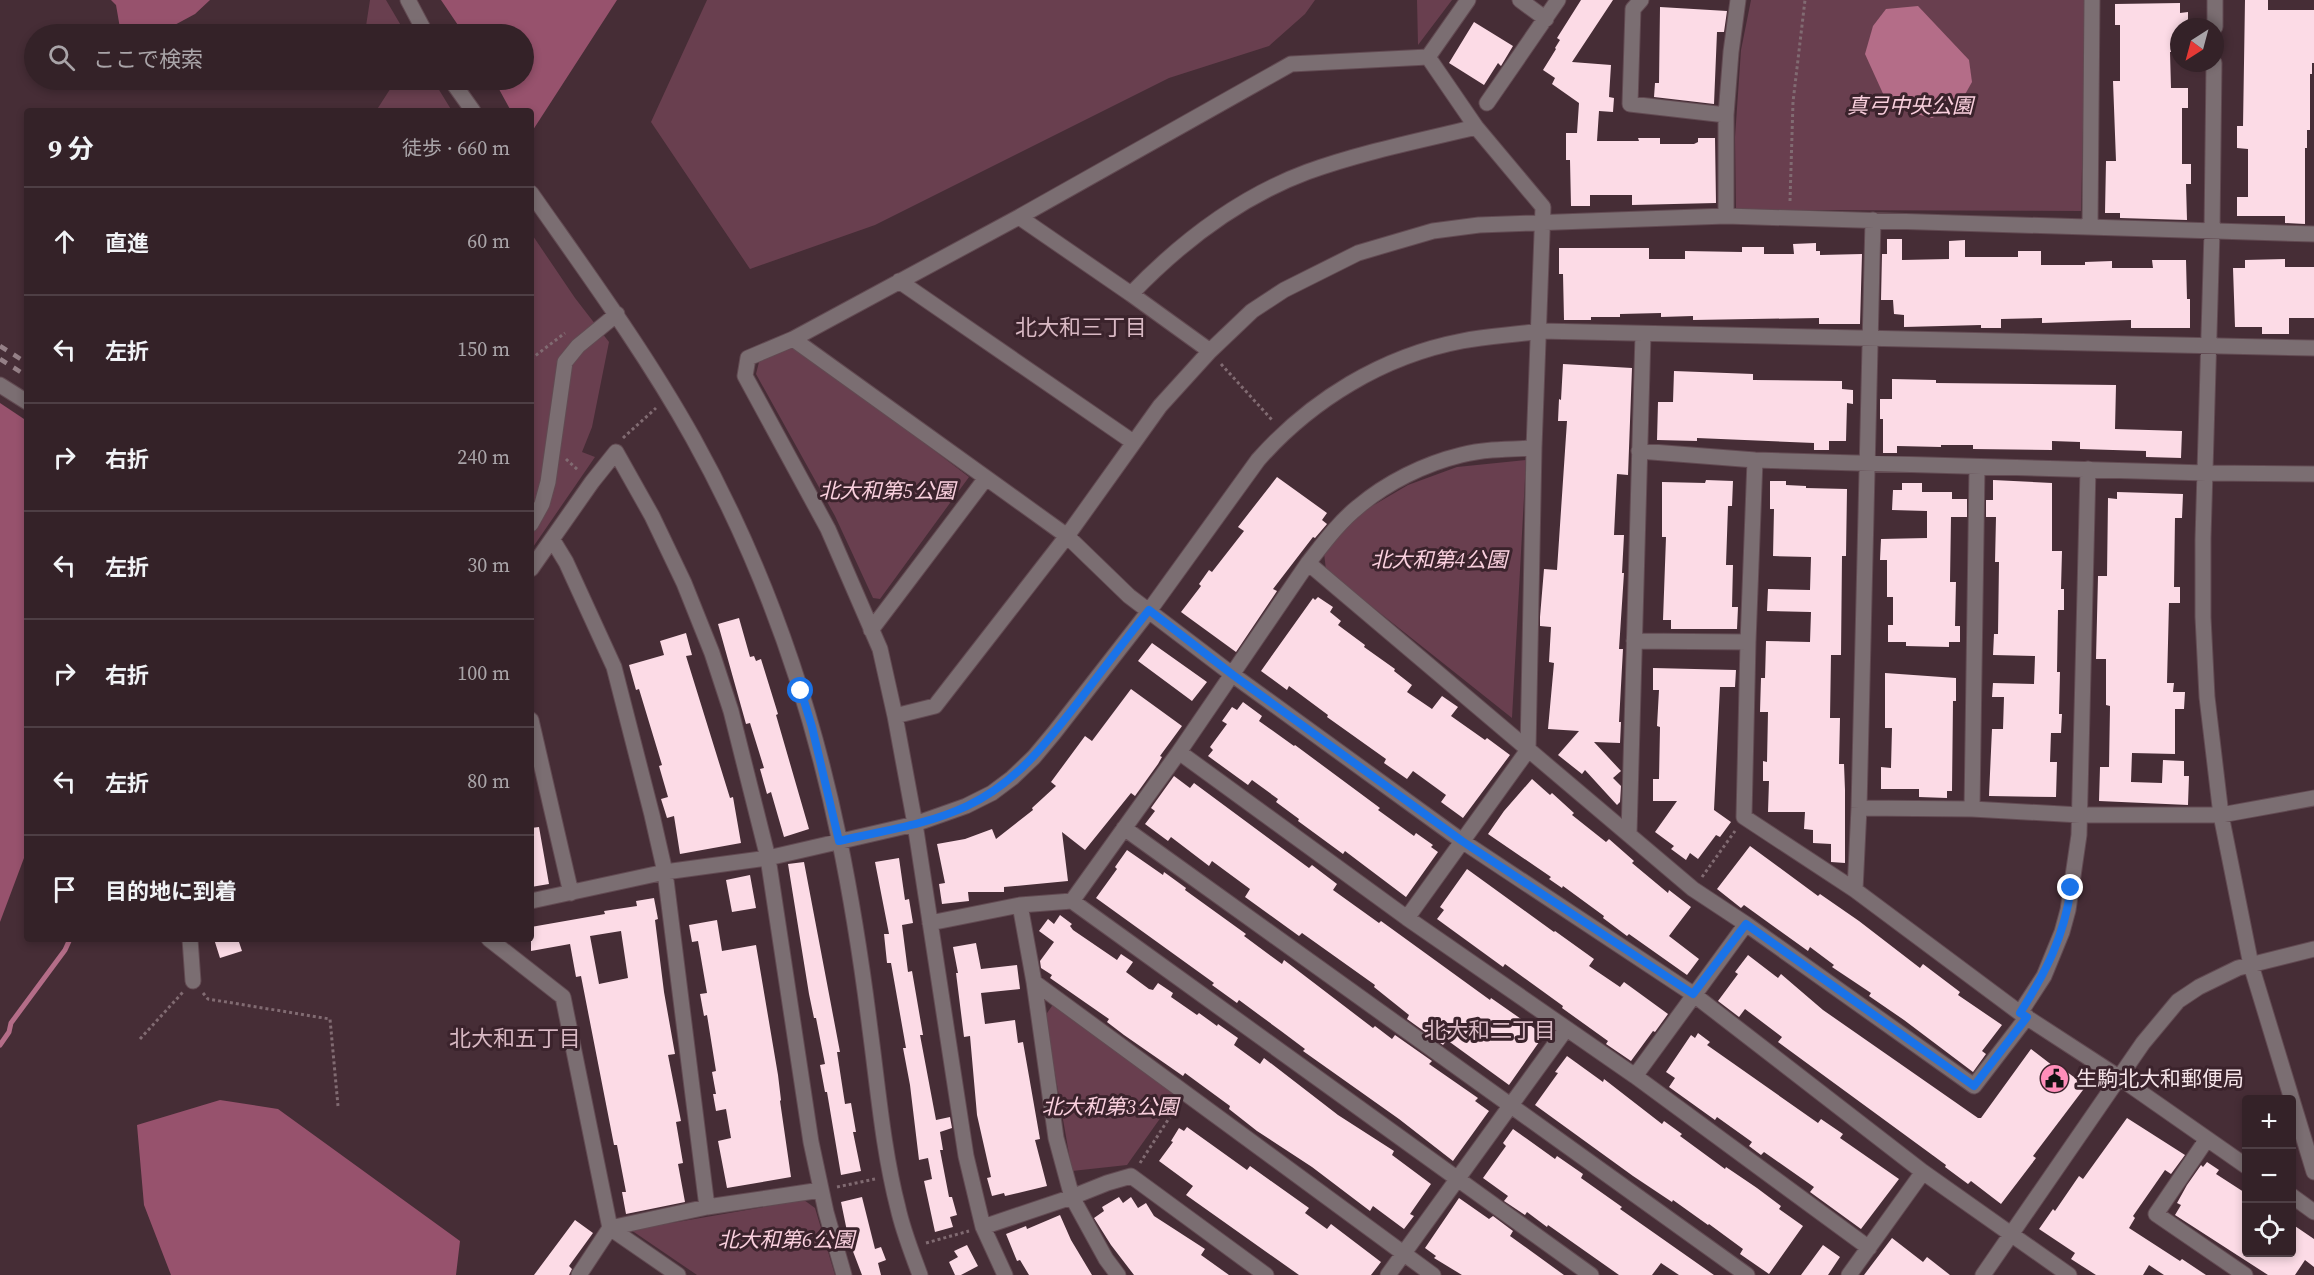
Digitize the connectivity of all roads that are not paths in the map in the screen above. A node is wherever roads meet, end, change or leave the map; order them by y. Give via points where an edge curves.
1 (408, 0) edge
2 (1468, 0) edge
3 (1520, 0) edge
4 (1558, 0) edge
5 (1641, 0) edge
6 (1738, 0) edge
7 (2092, 0) edge
8 (2215, 0) edge
9 (2215, 18) edge
10 (1546, 19) junction
11 (421, 24) edge
12 (1428, 57) junction
13 (2214, 72) edge
14 (458, 90) edge
15 (1487, 103) dead end
16 (471, 108) edge
17 (1726, 115) junction
18 (1476, 127) junction
19 (534, 197) edge
20 (1726, 216) junction
21 (1019, 217) junction
22 (1873, 220) junction
23 (1544, 223) junction
24 (2090, 227) junction
25 (2212, 231) junction
26 (2314, 234) edge
27 (899, 281) junction
28 (1131, 294) junction
29 (617, 314) junction
30 (1540, 331) junction
31 (1643, 334) junction
32 (1871, 338) junction
33 (793, 339) junction
34 (2209, 345) junction
35 (2314, 348) edge
36 (1210, 351) junction
37 (0, 385) edge
38 (24, 400) edge
39 (1133, 442) junction
40 (1534, 448) junction
41 (1639, 451) junction
42 (1755, 460) junction
43 (1867, 464) junction
44 (1977, 467) junction
45 (2088, 469) junction
46 (2206, 473) junction
47 (2314, 474) edge
48 (986, 478) junction
49 (534, 519) edge
50 (1067, 536) junction
51 (552, 539) junction
52 (1308, 563) junction
53 (534, 565) edge
54 (1149, 610) junction
55 (872, 630) junction
56 (1634, 641) junction
57 (1748, 642) junction
58 (1233, 675) junction
59 (895, 716) junction
60 (534, 733) edge
61 (1528, 750) junction
62 (1179, 752) junction
63 (2314, 798) edge
64 (1859, 808) junction
65 (1972, 809) junction
66 (2080, 815) junction
67 (2221, 815) junction
68 (915, 824) junction
69 (1124, 828) junction
70 (1629, 834) junction
71 (839, 841) junction
72 (1462, 841) junction
73 (768, 858) junction
74 (664, 872) junction
75 (1855, 891) junction
76 (571, 893) junction
77 (534, 900) edge
78 (1072, 901) junction
79 (1020, 905) junction
80 (1407, 918) junction
81 (930, 923) junction
82 (1746, 924) junction
83 (190, 942) edge
84 (493, 942) edge
85 (2314, 949) edge
86 (2251, 965) junction
87 (193, 981) road end
88 (1034, 982) junction
89 (1693, 994) junction
90 (2023, 1015) junction
91 (1566, 1029) junction
92 (1635, 1076) junction
93 (2120, 1077) junction
94 (1511, 1104) junction
95 (2207, 1139) junction
96 (2242, 1163) edge
97 (1923, 1172) junction
98 (2314, 1173) edge
99 (1456, 1180) junction
100 (821, 1190) junction
101 (1072, 1197) junction
102 (2296, 1199) edge
103 (707, 1207) junction
104 (2314, 1212) edge
105 (983, 1227) junction
106 (610, 1228) junction
107 (2012, 1234) junction
108 (1869, 1248) junction
109 (1404, 1254) junction
110 (579, 1275) edge
111 (678, 1275) edge
112 (844, 1275) edge
113 (920, 1275) edge
114 (1005, 1275) edge
115 (1118, 1275) edge
116 (1266, 1275) edge
117 (1388, 1275) edge
118 (1433, 1275) edge
119 (1591, 1275) edge
120 (1747, 1275) edge
121 (1849, 1275) edge
122 (1983, 1275) edge
123 (2069, 1275) edge
124 (2245, 1275) edge

1 - 11 street
2 - 12 street
3 - 10 street
4 - 10 street
5 - 17 street via 1633,9 1630,104
6 - 17 street
7 - 24 street
8 - 9 street
10 - 15 street
12 - 18 street
12 - 21 street via 1290,64
13 - 25 street
14 - 16 street
17 - 20 street
18 - 23 street via 1543,207
18 - 28 street via 1388,147 1306,172 1268,189 1183,245
19 - 29 street
20 - 22 street
20 - 23 street
21 - 27 street
21 - 28 street
22 - 24 street
22 - 32 street
23 - 30 street
23 - 36 street via 1433,231 1358,253 1284,290
24 - 25 street
25 - 26 street
25 - 34 street
27 - 33 street
27 - 39 street
28 - 36 street
29 - 49 street via 565,362 554,448 542,504
29 - 71 street via 693,438 769,601 812,727
30 - 31 street
30 - 40 street
30 - 54 street via 1430,348 1368,374 1325,399 1283,432 1258,460
31 - 32 street
31 - 41 street
32 - 34 street
32 - 43 street
33 - 48 street
33 - 55 street via 748,357 745,376 828,529
34 - 35 street
34 - 46 street
36 - 39 street
37 - 38 street
39 - 50 street
40 - 52 street via 1468,453 1419,469 1356,508
40 - 61 street
41 - 42 street
41 - 56 street
42 - 43 street
42 - 57 street
43 - 44 street
43 - 64 street
44 - 45 street
44 - 65 street
45 - 46 street
45 - 66 street
46 - 47 street
46 - 67 street via 2203,617 2212,755
48 - 50 street
48 - 55 street
50 - 54 street via 1129,596
50 - 59 street via 935,706
51 - 53 street
51 - 73 street via 616,452 684,583 712,653 731,711
51 - 74 street via 614,667
52 - 58 street
52 - 61 street
54 - 58 street
54 - 68 street via 1054,733 1012,778 966,807
55 - 59 street
56 - 57 street
56 - 70 street
57 - 75 street via 1744,817
58 - 62 street
58 - 72 street
59 - 68 street
60 - 76 street
61 - 70 street
61 - 72 street
62 - 69 street
62 - 80 street
63 - 67 street
64 - 65 street
64 - 75 street
65 - 66 street
66 - 67 street
66 - 90 street via 2062,932
67 - 86 street
68 - 71 street
68 - 81 street
69 - 78 street
69 - 94 street
70 - 82 street via 1693,889
71 - 73 street
71 - 113 street via 891,1176
72 - 80 street
72 - 89 street
73 - 74 street
73 - 100 street
74 - 76 street
74 - 103 street
75 - 90 street
76 - 77 street
78 - 79 street
78 - 99 street
79 - 81 street
79 - 88 street
80 - 91 street
81 - 105 street via 966,1156
82 - 89 street
82 - 90 street via 1974,1086
83 - 87 street
84 - 106 street via 563,997
85 - 86 street
86 - 93 street via 2220,975 2178,1001
86 - 98 street
88 - 101 street via 1056,1138
88 - 109 street
89 - 92 street
89 - 97 street
90 - 93 street
91 - 92 street
91 - 94 street
92 - 108 street
93 - 95 street
93 - 107 street
94 - 99 street
94 - 120 street
95 - 96 street
95 - 124 street via 2156,1214
97 - 107 street
97 - 108 street
99 - 109 street
99 - 119 street
100 - 103 street
100 - 112 street
101 - 105 street
101 - 115 street
101 - 116 street via 1131,1176
102 - 104 street
103 - 106 street
105 - 114 street
106 - 110 street
106 - 111 street
107 - 122 street
107 - 123 street
108 - 121 street
109 - 117 street
109 - 118 street

